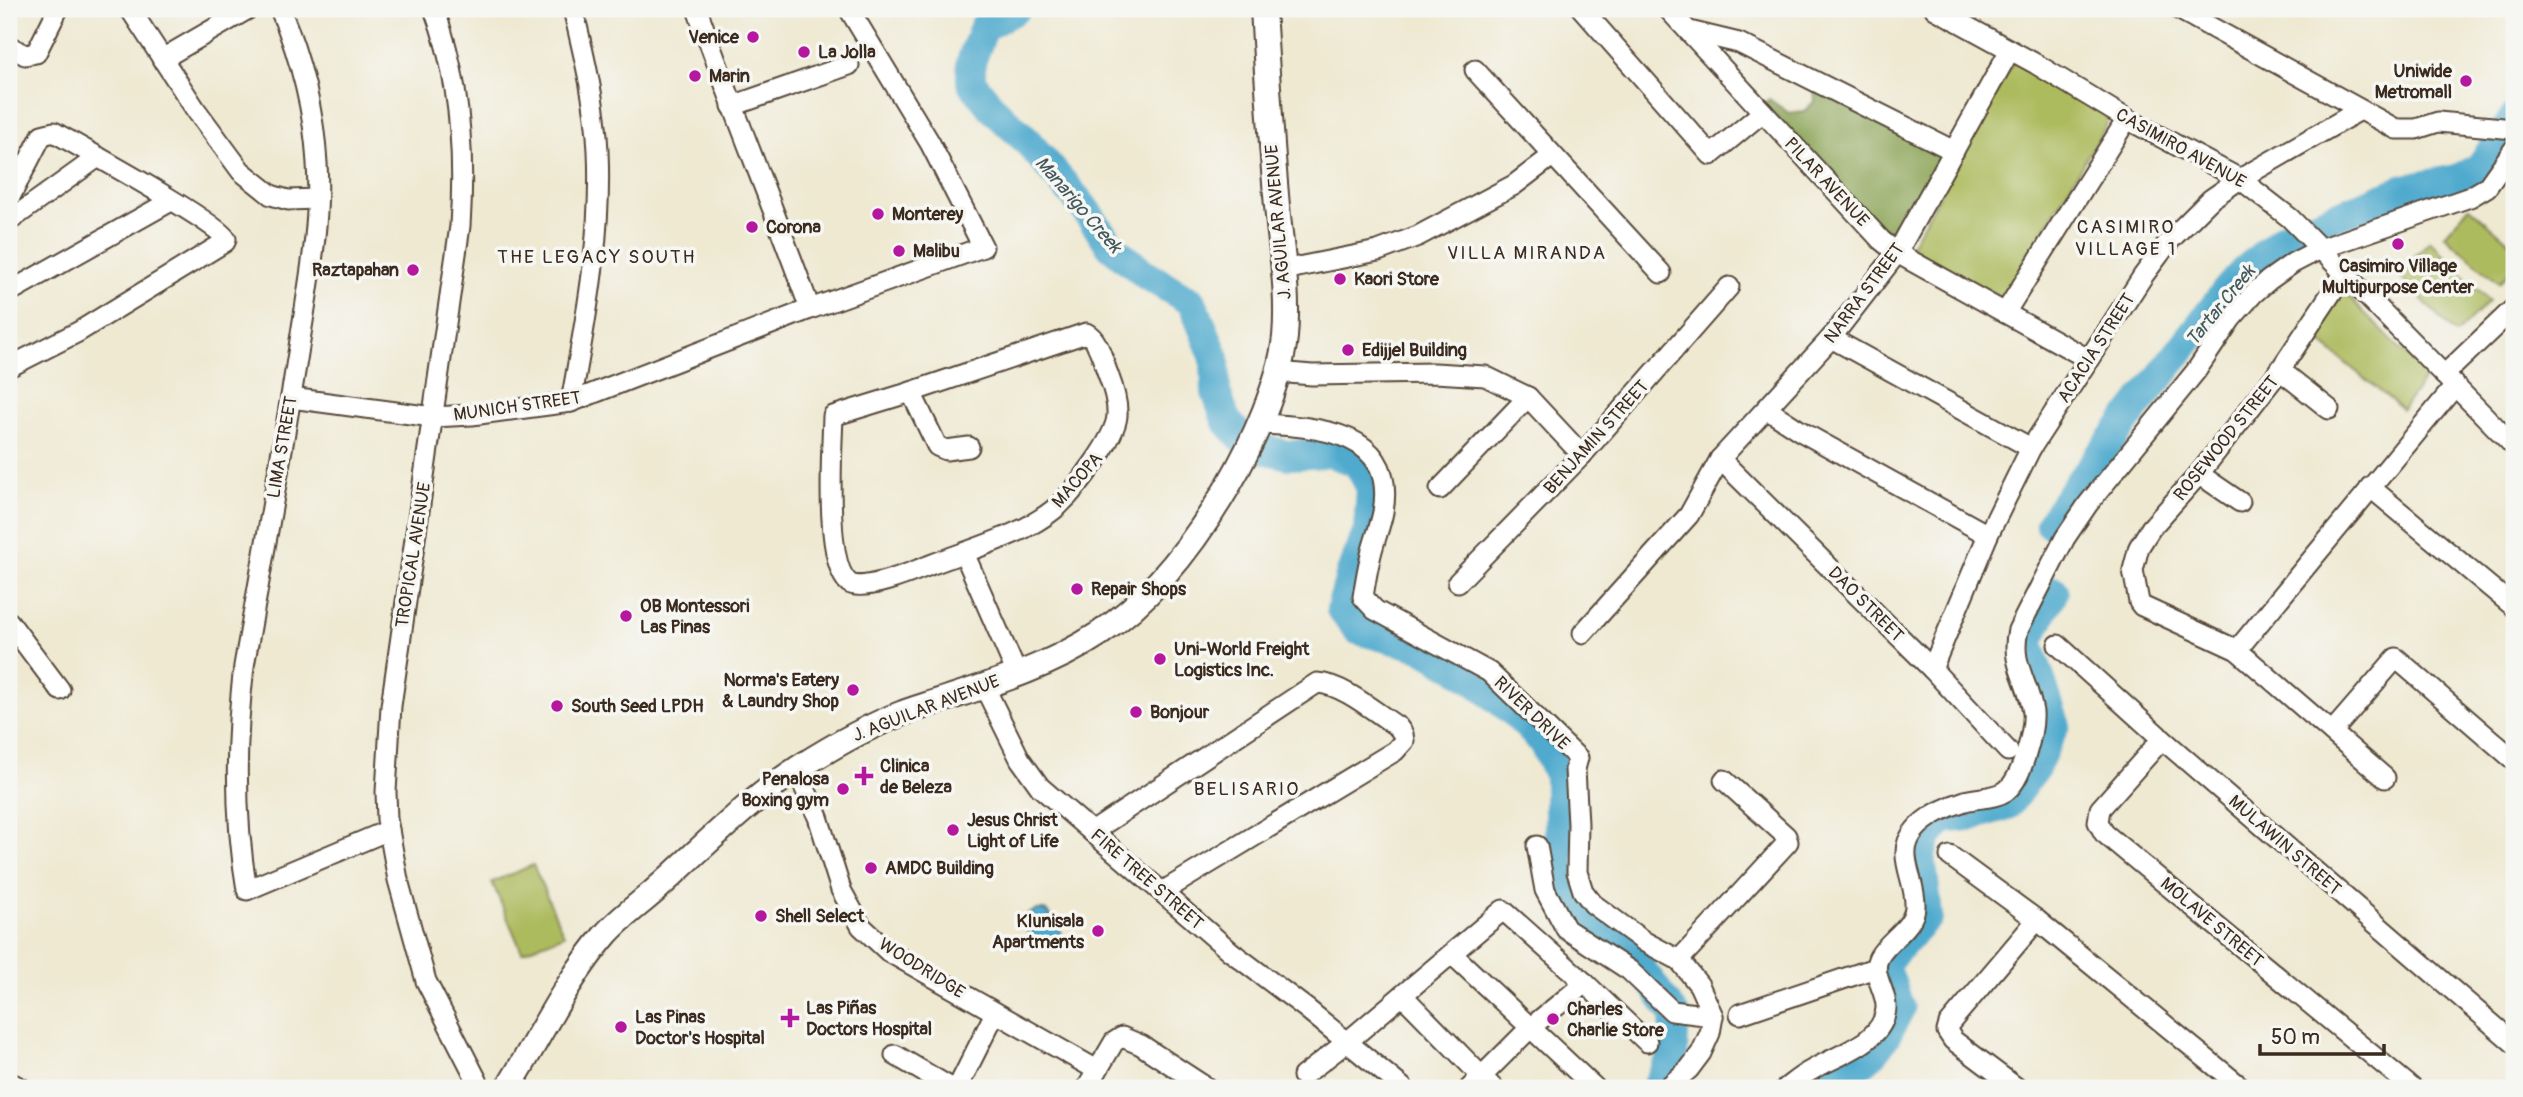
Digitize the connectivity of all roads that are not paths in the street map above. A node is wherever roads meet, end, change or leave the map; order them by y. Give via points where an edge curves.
1 (58, 9) edge
2 (130, 9) edge
3 (248, 9) edge
4 (281, 9) edge
5 (434, 9) edge
6 (573, 9) edge
7 (697, 9) edge
8 (849, 9) edge
9 (1263, 9) edge
10 (1584, 9) edge
11 (1668, 9) edge
12 (1935, 9) edge
13 (2178, 9) edge
14 (1689, 31) junction
15 (9, 46) edge
16 (2010, 50) junction
17 (162, 59) junction
18 (849, 65) dead end
19 (1475, 71) dead end
20 (732, 106) junction
21 (2360, 110) junction
22 (1763, 112) junction
23 (2127, 119) junction
24 (2514, 129) edge
25 (2514, 149) edge
26 (1954, 151) junction
27 (1552, 156) junction
28 (98, 157) junction
29 (2240, 179) junction
30 (9, 199) edge
31 (317, 199) junction
32 (171, 201) junction
33 (9, 221) edge
34 (2315, 244) junction
35 (1897, 253) junction
36 (1283, 270) junction
37 (1661, 273) dead end
38 (2344, 274) junction
39 (1729, 287) dead end
40 (9, 292) edge
41 (2514, 308) edge
42 (810, 309) junction
43 (2006, 313) junction
44 (1831, 338) junction
45 (2088, 359) junction
46 (9, 367) edge
47 (2280, 370) junction
48 (1277, 372) junction
49 (2449, 380) junction
50 (911, 392) junction
51 (1528, 397) junction
52 (291, 398) junction
53 (571, 402) junction
54 (2329, 409) dead end
55 (1768, 410) junction
56 (433, 417) junction
57 (1259, 427) junction
58 (2514, 446) edge
59 (969, 447) dead end
60 (2031, 448) junction
61 (1582, 455) junction
62 (1720, 459) junction
63 (2199, 474) junction
64 (2370, 487) junction
65 (1440, 489) dead end
66 (2240, 502) dead end
67 (1988, 535) junction
68 (964, 552) junction
69 (1458, 582) dead end
70 (2514, 607) edge
71 (9, 622) edge
72 (1583, 633) dead end
73 (2058, 645) dead end
74 (2237, 650) junction
75 (1932, 669) junction
76 (1017, 674) junction
77 (984, 686) junction
78 (61, 690) dead end
79 (2332, 732) junction
80 (2162, 739) junction
81 (2008, 751) dead end
82 (2514, 760) edge
83 (796, 769) junction
84 (2385, 778) dead end
85 (1724, 780) dead end
86 (389, 830) junction
87 (1092, 832) junction
88 (1537, 846) dead end
89 (1950, 856) dead end
90 (1162, 892) junction
91 (2037, 920) junction
92 (1452, 954) junction
93 (1679, 960) junction
94 (1875, 968) junction
95 (1585, 983) junction
96 (1402, 996) junction
97 (995, 1013) junction
98 (1740, 1014) dead end
99 (1708, 1016) junction
100 (1531, 1027) junction
101 (1347, 1042) junction
102 (1647, 1042) dead end
103 (2514, 1043) edge
104 (895, 1055) dead end
105 (1097, 1070) junction
106 (1303, 1076) dead end
107 (9, 1082) edge
108 (1481, 1084) edge
109 (1393, 1085) edge
110 (21, 1088) edge
111 (481, 1088) edge
112 (508, 1088) edge
113 (1087, 1088) edge
114 (1206, 1088) edge
115 (1595, 1088) edge
116 (1667, 1088) edge
117 (1786, 1088) edge
118 (2017, 1088) edge
119 (2239, 1088) edge
120 (2412, 1088) edge

1 - 15 street via 36,53 25,55
2 - 17 street
3 - 17 street
4 - 31 street, LIMA STREET via 300,64 314,130
5 - 56 street, TROPICAL AVENUE via 456,89 463,159 460,226
6 - 53 street via 598,150 597,226
7 - 20 street
8 - 42 street, MUNICH STREET via 930,142 983,247
9 - 36 main road, J. AGUILAR AVENUE
10 - 22 street via 1711,155
11 - 14 street, PILAR AVENUE
12 - 16 street, CASIMIRO AVENUE
13 - 21 street
14 - 22 street, PILAR AVENUE
14 - 26 street via 1739,43
16 - 23 street, CASIMIRO AVENUE
16 - 26 street, NARRA STREET
17 - 31 street via 248,178 271,195 288,200
18 - 20 street
19 - 27 street
20 - 42 street
21 - 24 street via 2396,129 2438,122
21 - 29 street, ACACIA STREET
22 - 35 street, PILAR AVENUE
23 - 29 street, CASIMIRO AVENUE
23 - 43 street
25 - 34 street via 2487,187 2470,197
26 - 35 street, NARRA STREET
27 - 36 street via 1514,185 1418,236 1378,251
27 - 37 street
28 - 30 street via 54,132 46,133
28 - 32 street
28 - 33 street
29 - 34 street, CASIMIRO AVENUE
29 - 45 street, ACACIA STREET via 2211,199 2170,240
31 - 52 street, LIMA STREET
32 - 40 street
32 - 46 street via 219,231 225,242 78,332
34 - 38 street, CASIMIRO AVENUE
34 - 94 street via 2238,310 2065,538 2018,630 2014,647 2033,715 2017,779 2006,791 1964,801 1915,829 1904,854 1915,907
35 - 43 street, PILAR AVENUE
35 - 44 street, NARRA STREET
36 - 48 main road, J. AGUILAR AVENUE via 1285,340
38 - 47 street, ROSEWOOD STREET
38 - 49 street, CASIMIRO AVENUE
39 - 61 street, BENJAMIN STREET
41 - 49 street
42 - 53 street, MUNICH STREET
43 - 45 street, PILAR AVENUE
44 - 55 street, NARRA STREET
44 - 60 street
45 - 60 street, ACACIA STREET
47 - 54 street
47 - 63 street, ROSEWOOD STREET
48 - 51 street via 1485,376
48 - 57 main road, J. AGUILAR AVENUE
49 - 58 street, CASIMIRO AVENUE
49 - 64 street
50 - 59 street via 937,446 946,450
50 - 68 street, MACOPA via 833,415 830,490 841,570 855,586 878,583
50 - 68 street, MACOPA via 1086,333 1095,341 1114,391 1117,417 1105,448 1060,505 1024,528
51 - 61 street
51 - 65 street
52 - 56 street, MUNICH STREET
52 - 86 street, LIMA STREET via 239,710 236,776 247,890
53 - 56 street, MUNICH STREET
55 - 62 street, NARRA STREET
55 - 67 street
56 - 86 street, TROPICAL AVENUE via 391,706 386,792
57 - 76 main road, J. AGUILAR AVENUE via 1211,516 1133,607 1076,647
57 - 93 street, RIVER DRIVE via 1334,432 1356,442 1379,462 1385,485 1384,511 1363,597 1367,604 1489,672 1578,758 1577,872 1583,891 1593,904 1645,942
60 - 67 street, ACACIA STREET
61 - 69 street, BENJAMIN STREET
62 - 72 street, NARRA STREET via 1689,515
62 - 75 street, DAO STREET
63 - 66 street
63 - 74 street, ROSEWOOD STREET via 2139,547 2133,569 2138,601
64 - 70 street
64 - 74 street
67 - 75 street, ACACIA STREET
68 - 76 street
71 - 78 street
73 - 80 street, MULAWIN STREET
74 - 79 street
75 - 81 street, DAO STREET
76 - 77 main road, J. AGUILAR AVENUE
77 - 83 main road, J. AGUILAR AVENUE via 851,736
77 - 87 street, FIRE TREE STREET via 1030,774
79 - 82 street via 2396,658
79 - 84 street
80 - 103 street, MULAWIN STREET
80 - 120 street, MOLAVE STREET via 2099,809 2098,822 2104,833
83 - 97 street, WOODRIDGE via 818,817 841,890 861,926 889,952
83 - 112 main road, J. AGUILAR AVENUE via 608,932 584,962
85 - 93 street via 1788,842
86 - 111 street, TROPICAL AVENUE via 426,981
87 - 90 street, FIRE TREE STREET
87 - 90 street via 1317,683 1339,689 1403,734 1404,741 1395,751
88 - 99 street via 1545,890 1566,929 1629,970 1672,1011
89 - 91 street
90 - 101 street, FIRE TREE STREET
91 - 118 street via 1947,1031
91 - 119 street
92 - 95 street via 1503,910
92 - 96 street
92 - 100 street
93 - 99 street, RIVER DRIVE via 1708,1001
94 - 98 street
94 - 117 street via 1887,1006 1876,1029 1858,1047
95 - 100 street
95 - 102 street
96 - 101 street
96 - 108 street
97 - 104 street via 958,1087 951,1088
97 - 105 street, WOODRIDGE
99 - 116 street via 1710,1033 1701,1053
100 - 108 street
100 - 115 street
101 - 106 street
101 - 109 street, FIRE TREE STREET
105 - 113 street
105 - 114 street via 1122,1037
107 - 110 street

